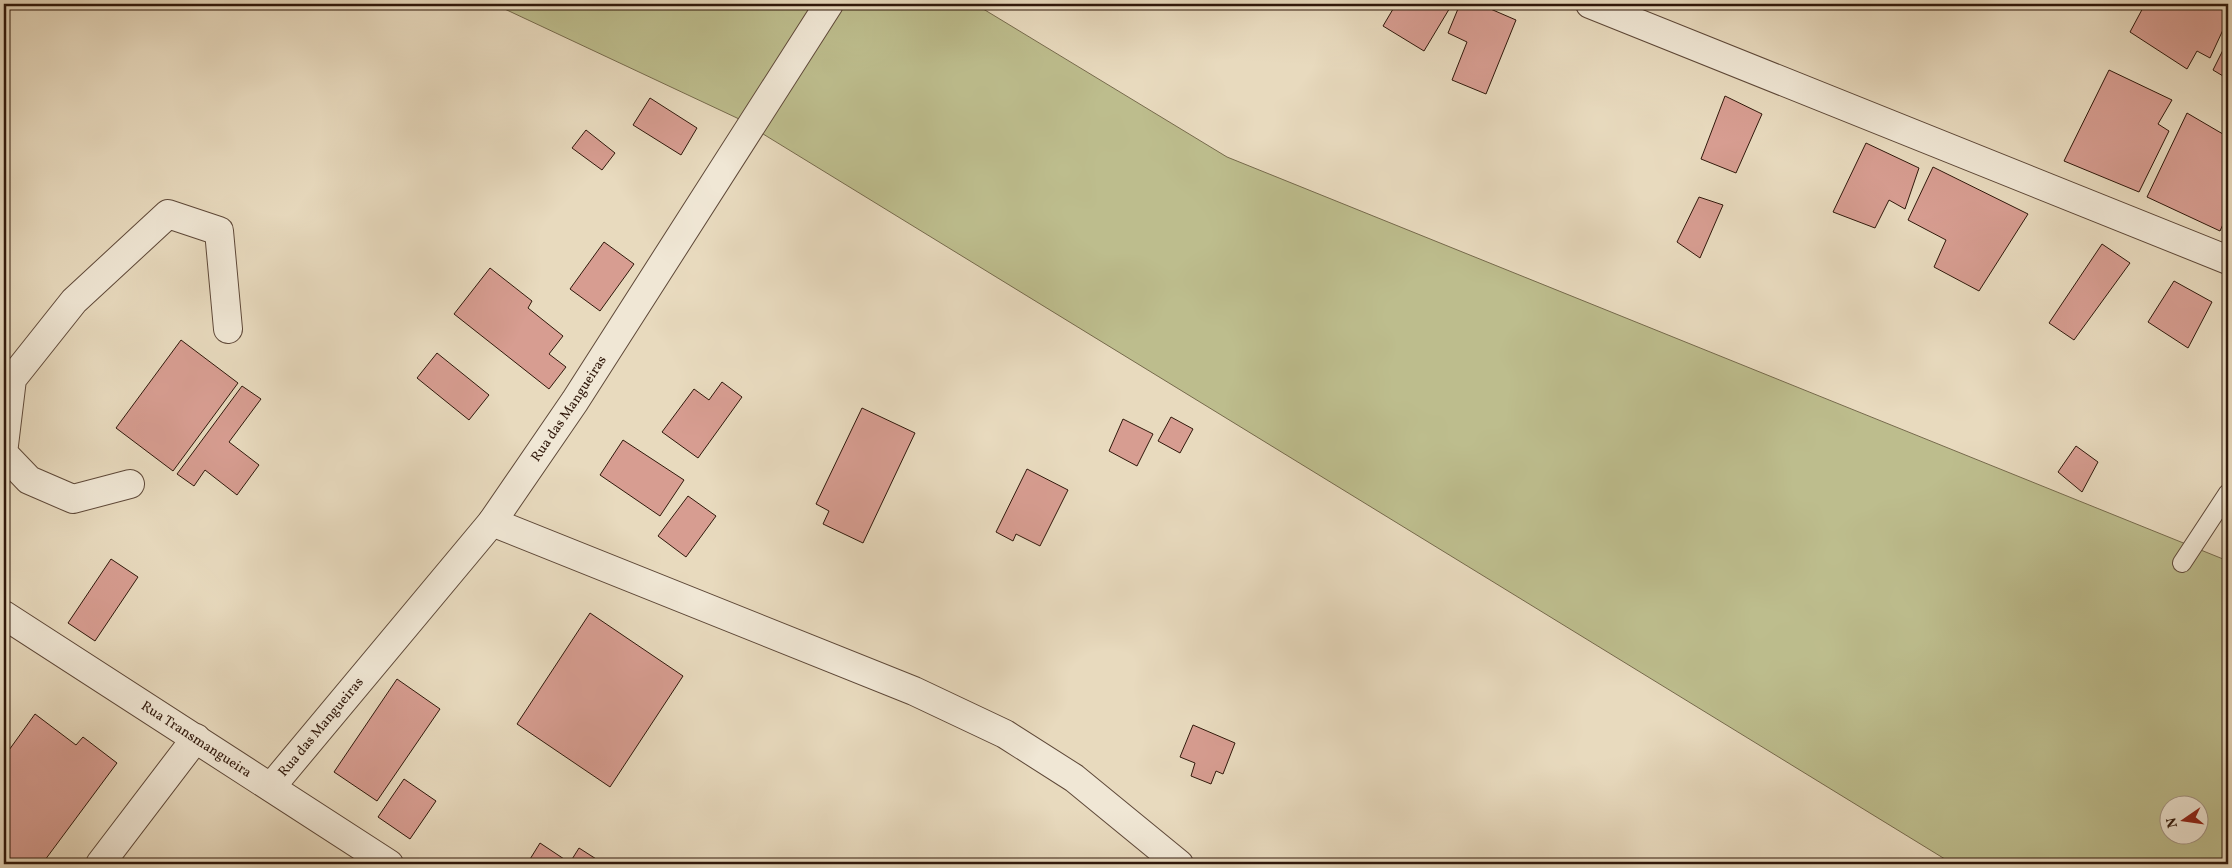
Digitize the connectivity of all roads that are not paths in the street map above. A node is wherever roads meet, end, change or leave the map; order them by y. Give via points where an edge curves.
1 (829, 4) edge
2 (1590, 4) edge
3 (2228, 260) edge
4 (228, 329) dead end
5 (4, 445) edge
6 (4, 454) edge
7 (130, 484) dead end
8 (2228, 493) edge
9 (492, 522) junction
10 (2182, 563) dead end
11 (4, 615) edge
12 (196, 738) junction
13 (272, 786) junction
14 (100, 864) edge
15 (389, 864) edge
16 (1179, 864) edge

1 - 9 street, Rua das Mangueiras via 575,401
2 - 3 street
4 - 5 street via 219,231 168,214 74,301 12,379
6 - 7 street via 29,480 73,499
8 - 10 lane
9 - 13 street, Rua das Mangueiras
9 - 16 street via 914,690 1005,734 1074,778
11 - 12 street, Rua Transmangueira
12 - 13 street, Rua Transmangueira
12 - 14 street
13 - 15 street, Rua Transmangueira

